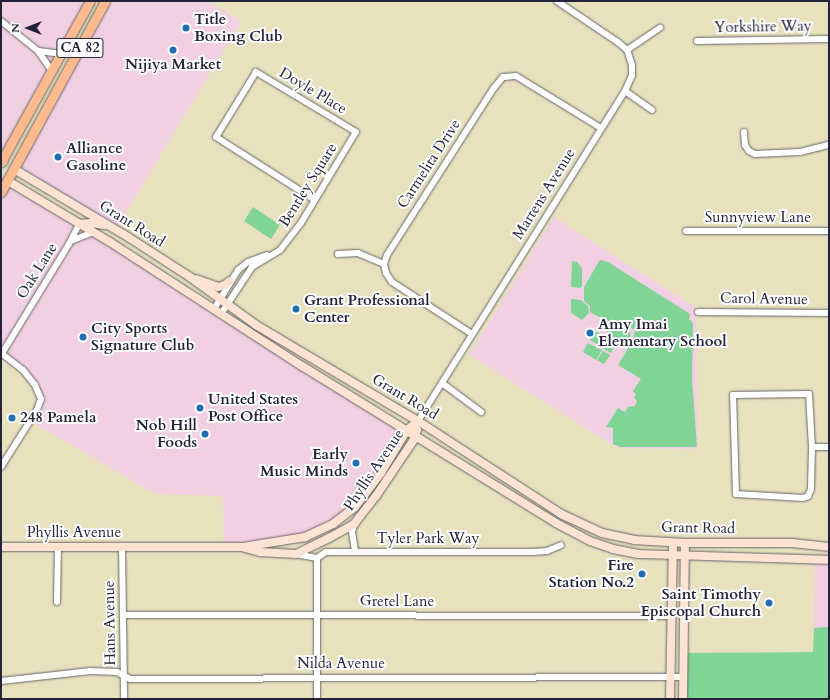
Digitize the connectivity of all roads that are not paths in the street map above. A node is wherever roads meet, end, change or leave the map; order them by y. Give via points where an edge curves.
1 (557, 1) edge
2 (89, 2) edge
3 (103, 2) edge
4 (567, 4) edge
5 (1, 21) edge
6 (660, 28) dead end
7 (829, 39) edge
8 (696, 41) dead end
9 (627, 50) junction
10 (38, 51) junction
11 (61, 54) junction
12 (72, 63) junction
13 (52, 71) junction
14 (625, 91) junction
15 (652, 110) dead end
16 (601, 128) junction
17 (356, 132) joint
18 (744, 132) dead end
19 (829, 145) edge
20 (1, 161) edge
21 (14, 169) junction
22 (4, 179) edge
23 (1, 192) edge
24 (315, 200) junction
25 (90, 214) junction
26 (91, 223) junction
27 (79, 224) junction
28 (110, 226) junction
29 (686, 231) dead end
30 (829, 231) edge
31 (93, 232) junction
32 (71, 241) junction
33 (280, 250) junction
34 (338, 254) dead end
35 (384, 264) junction
36 (190, 277) junction
37 (230, 281) junction
38 (223, 302) junction
39 (217, 312) junction
40 (698, 312) dead end
41 (829, 313) edge
42 (472, 334) junction
43 (1, 354) edge
44 (442, 383) junction
45 (481, 412) dead end
46 (418, 421) junction
47 (408, 430) junction
48 (416, 435) junction
49 (829, 446) edge
50 (812, 447) junction
51 (1, 467) edge
52 (354, 524) junction
53 (673, 543) junction
54 (685, 543) junction
55 (561, 545) dead end
56 (1, 547) edge
57 (58, 547) junction
58 (122, 547) junction
59 (243, 547) junction
60 (829, 547) edge
61 (355, 552) junction
62 (296, 554) junction
63 (673, 556) junction
64 (685, 556) junction
65 (317, 558) junction
66 (829, 560) edge
67 (57, 602) dead end
68 (123, 615) junction
69 (317, 615) junction
70 (672, 616) junction
71 (124, 677) junction
72 (317, 677) junction
73 (670, 677) junction
74 (683, 677) junction
75 (1, 681) edge
76 (124, 699) edge
77 (317, 699) edge
78 (670, 699) edge
79 (683, 699) edge

1 - 4 street
2 - 11 main road, CA 82
2 - 12 main road via 88,17 68,56 68,61
3 - 12 main road, CA 82
4 - 9 street
5 - 10 street
6 - 9 street
7 - 8 street, Yorkshire Way
9 - 14 street, Martens Avenue via 632,75
10 - 11 street
10 - 13 street
11 - 13 main road, CA 82
12 - 21 main road, CA 82
13 - 20 main road, CA 82
14 - 15 street
14 - 16 street, Martens Avenue
16 - 35 street, Carmelita Drive via 516,76 503,77 391,248
16 - 42 street, Martens Avenue
17 - 24 street, Bentley Square
17 - 24 street, Doyle Place via 256,72 216,137
18 - 19 street via 745,145 749,152 756,154 800,152
20 - 21 main road, Grant Road
21 - 22 main road, CA 82
21 - 25 main road, Grant Road
22 - 23 main road, CA 82
22 - 27 main road, Grant Road
24 - 33 street, Bentley Square
25 - 26 main road
25 - 28 main road, Grant Road
26 - 27 main road
26 - 28 main road
26 - 31 main road
27 - 31 main road, Grant Road
27 - 32 street, Oak Lane
28 - 36 main road, Grant Road
29 - 30 street, Sunnyview Lane
31 - 32 street, Oak Lane
31 - 39 main road, Grant Road
32 - 43 street, Oak Lane
33 - 37 street, Bentley Square via 248,262
33 - 38 street, Bentley Square via 252,267
34 - 35 street via 358,253
35 - 42 street via 392,282
36 - 37 main road via 218,287
36 - 38 main road, Grant Road
37 - 38 street, Bentley Square
38 - 39 street, Bentley Square
38 - 46 main road, Grant Road via 256,325
39 - 47 main road, Grant Road
40 - 41 street, Carol Avenue
42 - 44 street, Martens Avenue
43 - 51 street via 23,370 35,385 41,399 37,410
44 - 45 street
44 - 46 street, Martens Avenue
46 - 47 main road, Phyllis Avenue
46 - 48 main road, Phyllis Avenue
46 - 53 main road, Grant Road via 561,514 602,533 634,540
47 - 48 main road, Grant Road
47 - 59 main road, Phyllis Avenue via 370,488 347,514 333,524 305,537
48 - 52 main road, Phyllis Avenue via 372,502
48 - 63 main road, Grant Road via 590,541 630,553
49 - 50 street
50 - 50 street via 809,394 733,395 736,494 803,498 808,496 811,489
52 - 61 street, Phyllis Avenue via 352,532
52 - 62 main road, Phyllis Avenue
53 - 54 main road, Grant Road
53 - 63 main road
54 - 60 main road, Grant Road via 792,543
54 - 64 main road
55 - 61 street, Tyler Park Way via 548,551 533,552
56 - 57 main road, Phyllis Avenue
57 - 58 main road, Phyllis Avenue
57 - 67 street
58 - 59 main road, Phyllis Avenue
58 - 68 street, Hans Avenue
59 - 62 main road, Phyllis Avenue via 260,552
61 - 65 street, Tyler Park Way via 326,552
62 - 65 street, Tyler Park Way
63 - 64 main road, Grant Road
63 - 70 main road
64 - 66 main road, Grant Road
64 - 74 main road
65 - 69 street
68 - 69 street, Gretel Lane
68 - 71 street, Hans Avenue
69 - 70 street, Gretel Lane
69 - 72 street
70 - 73 main road
71 - 72 street, Nilda Avenue
71 - 75 street, Nilda Avenue via 117,672 90,672
71 - 76 street, Hans Avenue
72 - 73 street, Nilda Avenue
72 - 77 street
73 - 74 street, Nilda Avenue
73 - 78 main road
74 - 79 main road

